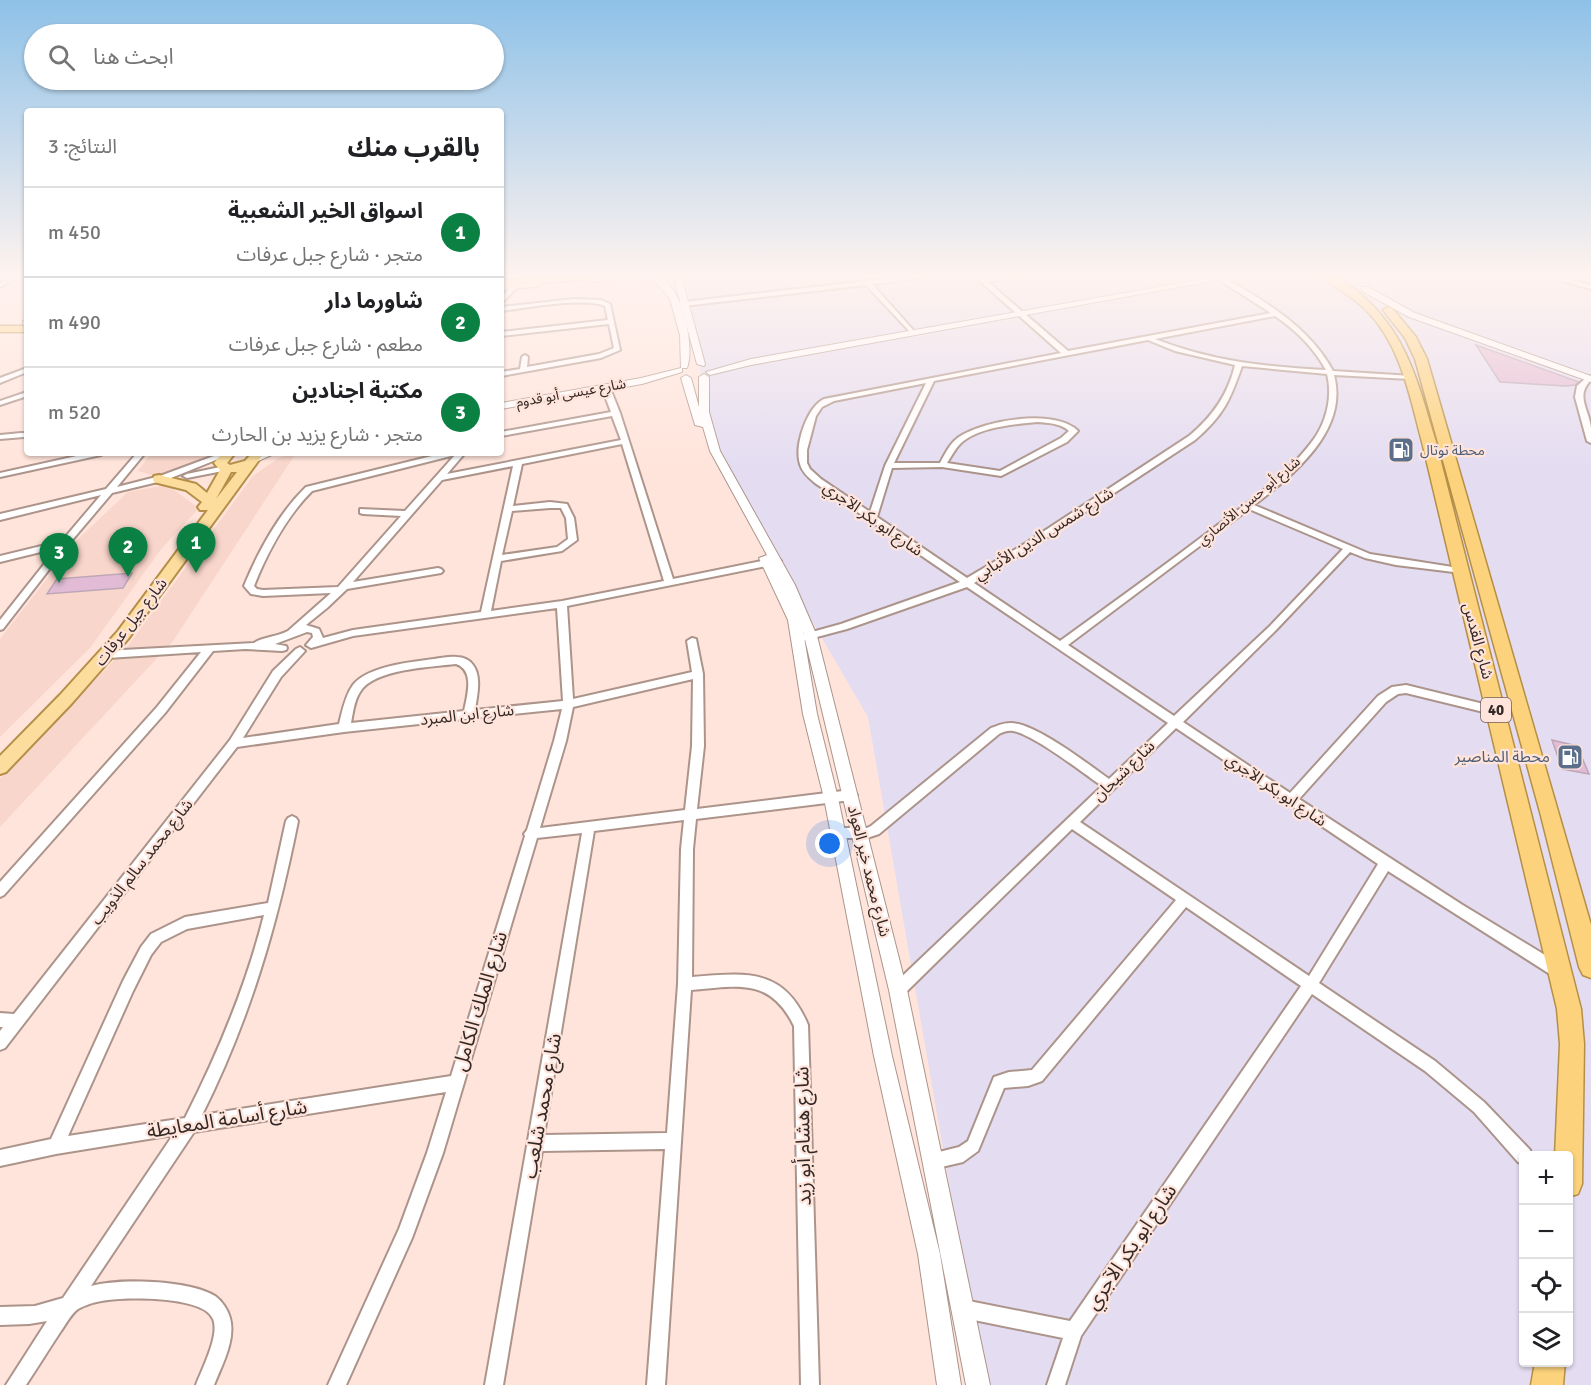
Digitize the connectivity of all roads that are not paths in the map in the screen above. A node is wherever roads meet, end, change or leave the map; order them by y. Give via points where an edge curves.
1 (616, 339) edge
2 (684, 339) edge
3 (696, 339) edge
4 (876, 339) edge
5 (1048, 339) edge
6 (1150, 339) joint
7 (1303, 339) edge
8 (1395, 339) edge
9 (1411, 339) edge
10 (1478, 339) edge
11 (566, 350) dead end
12 (1067, 354) junction
13 (525, 357) dead end
14 (566, 362) junction
15 (1239, 362) junction
16 (705, 369) junction
17 (523, 370) junction
18 (24, 371) edge
19 (1330, 372) junction
20 (504, 373) edge
21 (683, 373) junction
22 (1410, 377) junction
23 (1590, 379) edge
24 (931, 380) junction
25 (0, 381) edge
26 (606, 388) junction
27 (24, 395) edge
28 (0, 403) edge
29 (504, 405) edge
30 (616, 413) junction
31 (504, 433) edge
32 (21, 435) dead end
33 (0, 437) edge
34 (625, 441) junction
35 (1591, 441) edge
36 (139, 456) edge
37 (441, 456) edge
38 (458, 456) edge
39 (66, 457) edge
40 (254, 459) edge
41 (227, 461) edge
42 (518, 463) junction
43 (942, 465) junction
44 (889, 466) junction
45 (0, 475) edge
46 (440, 478) junction
47 (161, 479) junction
48 (111, 490) junction
49 (208, 501) junction
50 (1248, 506) junction
51 (508, 509) junction
52 (363, 511) dead end
53 (408, 514) junction
54 (0, 517) edge
55 (872, 518) junction
56 (65, 543) junction
57 (1348, 549) junction
58 (0, 559) edge
59 (496, 559) junction
60 (772, 562) junction
61 (438, 571) dead end
62 (1459, 571) junction
63 (669, 582) junction
64 (965, 584) junction
65 (341, 588) junction
66 (562, 604) junction
67 (324, 606) junction
68 (484, 615) junction
69 (0, 627) edge
70 (317, 632) junction
71 (353, 633) junction
72 (805, 637) junction
73 (692, 640) dead end
74 (286, 642) junction
75 (314, 644) junction
76 (1060, 646) junction
77 (209, 649) junction
78 (300, 651) junction
79 (108, 654) junction
80 (277, 674) junction
81 (698, 674) junction
82 (568, 704) junction
83 (1496, 711) junction
84 (470, 716) junction
85 (1175, 724) junction
86 (344, 728) junction
87 (234, 743) junction
88 (0, 752) edge
89 (0, 767) edge
90 (1110, 785) junction
91 (851, 795) junction
92 (831, 798) junction
93 (1291, 800) junction
94 (691, 814) junction
95 (292, 820) dead end
96 (1071, 822) junction
97 (589, 826) junction
98 (838, 833) junction
99 (861, 833) junction
100 (530, 834) junction
101 (1386, 863) junction
102 (0, 891) edge
103 (1185, 899) junction
104 (272, 908) junction
105 (1591, 967) edge
106 (1560, 972) junction
107 (685, 984) junction
108 (1311, 984) junction
109 (898, 990) junction
110 (0, 1020) edge
111 (17, 1021) junction
112 (0, 1043) edge
113 (455, 1083) junction
114 (190, 1125) junction
115 (674, 1142) junction
116 (536, 1143) junction
117 (56, 1146) junction
118 (1519, 1151) edge
119 (1570, 1151) edge
120 (0, 1158) edge
121 (933, 1161) junction
122 (71, 1303) junction
123 (964, 1309) junction
124 (0, 1316) edge
125 (1074, 1331) junction
126 (1549, 1367) edge
127 (15, 1385) edge
128 (205, 1385) edge
129 (337, 1385) edge
130 (494, 1385) edge
131 (656, 1385) edge
132 (810, 1385) edge
133 (949, 1385) edge
134 (978, 1385) edge
135 (1056, 1385) edge
136 (1547, 1385) edge

1 - 14 street via 616,351
2 - 21 street, شارع محمد خير العواد
3 - 16 street, شارع محمد خير العواد
4 - 16 street
5 - 12 street
6 - 12 street, شارع ابو بكر الآجري
6 - 15 street via 1178,350
7 - 19 street, شارع أبو حسن الأنصاري
8 - 22 highway, شارع القدس / 40
9 - 105 highway, شارع القدس / 40 via 1421,359 1474,540
10 - 23 street
11 - 14 street
12 - 24 street, شارع ابو بكر الآجري
13 - 17 street
14 - 17 street
15 - 19 street
15 - 64 street, شارع شمس الدين الأنبابي via 1232,389 1219,413 1192,438
16 - 21 street
16 - 21 street
16 - 60 street, شارع محمد خير العواد via 704,412 714,447
17 - 20 street
18 - 25 street
19 - 22 street
19 - 50 street, شارع أبو حسن الأنصاري via 1334,401 1315,443
21 - 26 street, شارع عيسى أبو قدوم
21 - 60 street, شارع محمد خير العواد via 711,457
22 - 62 highway, شارع القدس / 40
23 - 35 street via 1581,386 1579,397
24 - 44 street
24 - 55 street, شارع ابو بكر الآجري via 831,400 814,411 804,443 808,473
26 - 29 street, شارع عيسى أبو قدوم
26 - 30 street
27 - 28 street
30 - 31 street
30 - 34 street
32 - 33 street
34 - 42 street
34 - 63 street
36 - 48 street
37 - 65 street via 303,493 249,586 254,592 263,593
38 - 46 street
39 - 45 street
40 - 41 main road
40 - 79 main road, شارع جبل عرفات
41 - 47 street
41 - 47 street via 185,477
41 - 49 main road, شارع جبل عرفات
42 - 46 street
42 - 51 street
43 - 43 street via 1001,474 1074,431 1068,423 1039,419 974,432 961,439
43 - 44 street
44 - 55 street
46 - 53 street
47 - 48 street
47 - 49 main road via 191,487
48 - 54 street
48 - 56 street
49 - 88 main road, شارع جبل عرفات via 122,621
50 - 57 street
50 - 76 street, شارع أبو حسن الأنصاري
51 - 59 street
51 - 59 street via 564,506 573,540 559,549
52 - 53 street
53 - 65 street
55 - 64 street, شارع ابو بكر الآجري
56 - 58 street
56 - 69 street
57 - 62 street via 1396,562
57 - 85 street, شارع شيحان
59 - 68 street
60 - 63 street
60 - 72 street, شارع محمد خير العواد via 794,620
61 - 65 street
62 - 83 highway, شارع القدس / 40
63 - 66 street
64 - 72 street, شارع شمس الدين الأنبابي via 895,611
64 - 76 street, شارع ابو بكر الآجري
65 - 67 street
66 - 68 street
66 - 82 street, شارع الملك الكامل
67 - 70 street
67 - 74 street
68 - 71 street
70 - 71 street
70 - 74 street via 310,628
70 - 75 street
71 - 75 street
72 - 91 street, شارع محمد خير العواد
72 - 92 street, شارع محمد خير العواد via 810,714
73 - 81 street
74 - 77 street
74 - 78 street
74 - 80 street, شارع محمد سالم الذويب
75 - 78 street
76 - 85 street, شارع ابو بكر الآجري
77 - 79 street
77 - 102 street via 161,710
78 - 80 street, شارع محمد سالم الذويب
79 - 89 main road, شارع جبل عرفات
80 - 87 street, شارع محمد سالم الذويب
81 - 82 street, شارع ابن المبرد
81 - 94 street via 698,746
82 - 84 street, شارع ابن المبرد
82 - 100 street, شارع الملك الكامل
83 - 93 street via 1406,689 1396,690 1382,699
83 - 106 highway, شارع القدس / 40
84 - 86 street, شارع ابن المبرد
84 - 86 street via 472,672 456,660 385,672 362,682 355,690
85 - 90 street, شارع شيحان
85 - 93 street, شارع ابو بكر الآجري
86 - 87 street, شارع ابن المبرد
87 - 111 street, شارع محمد سالم الذويب
90 - 96 street, شارع شيحان
90 - 99 street via 1030,735 1012,727 1003,728 882,825
91 - 92 street
91 - 99 street, شارع محمد خير العواد
92 - 94 street
92 - 98 street, شارع محمد خير العواد
93 - 101 street, شارع ابو بكر الآجري
94 - 97 street
94 - 107 street
95 - 104 street
96 - 103 street
96 - 109 street, شارع شيحان
97 - 100 street
97 - 116 street, شارع محمد شلعب
98 - 99 street
98 - 133 street, شارع محمد خير العواد via 928,1254
99 - 109 street, شارع محمد خير العواد
100 - 113 street, شارع الملك الكامل
101 - 106 street, شارع ابو بكر الآجري
101 - 108 street, شارع ابو بكر الآجري
103 - 108 street
103 - 121 street via 1037,1076 999,1082 973,1146 963,1154
104 - 114 street via 241,1008
104 - 117 street via 185,923 156,938 128,986
106 - 119 highway, شارع القدس / 40 via 1572,1044
107 - 115 street
107 - 132 street, شارع هشام أبو زيد via 749,981 767,985 794,1007 801,1025
108 - 118 street via 1430,1066 1479,1107
108 - 125 street, شارع ابو بكر الآجري
109 - 121 street, شارع محمد خير العواد
110 - 111 street
111 - 112 street, شارع محمد سالم الذويب
113 - 114 street, شارع أسامة المعايطة
113 - 129 street, شارع الملك الكامل via 406,1232
114 - 117 street, شارع أسامة المعايطة
114 - 122 street
115 - 116 street
115 - 131 street
116 - 130 street, شارع محمد شلعب
117 - 120 street, شارع أسامة المعايطة
121 - 123 street, شارع محمد خير العواد
122 - 124 street via 46,1313
122 - 127 street
122 - 128 street via 98,1292 141,1290 207,1301 222,1318 216,1358
123 - 125 street
123 - 134 street, شارع محمد خير العواد
125 - 135 street, شارع ابو بكر الآجري
126 - 136 highway

